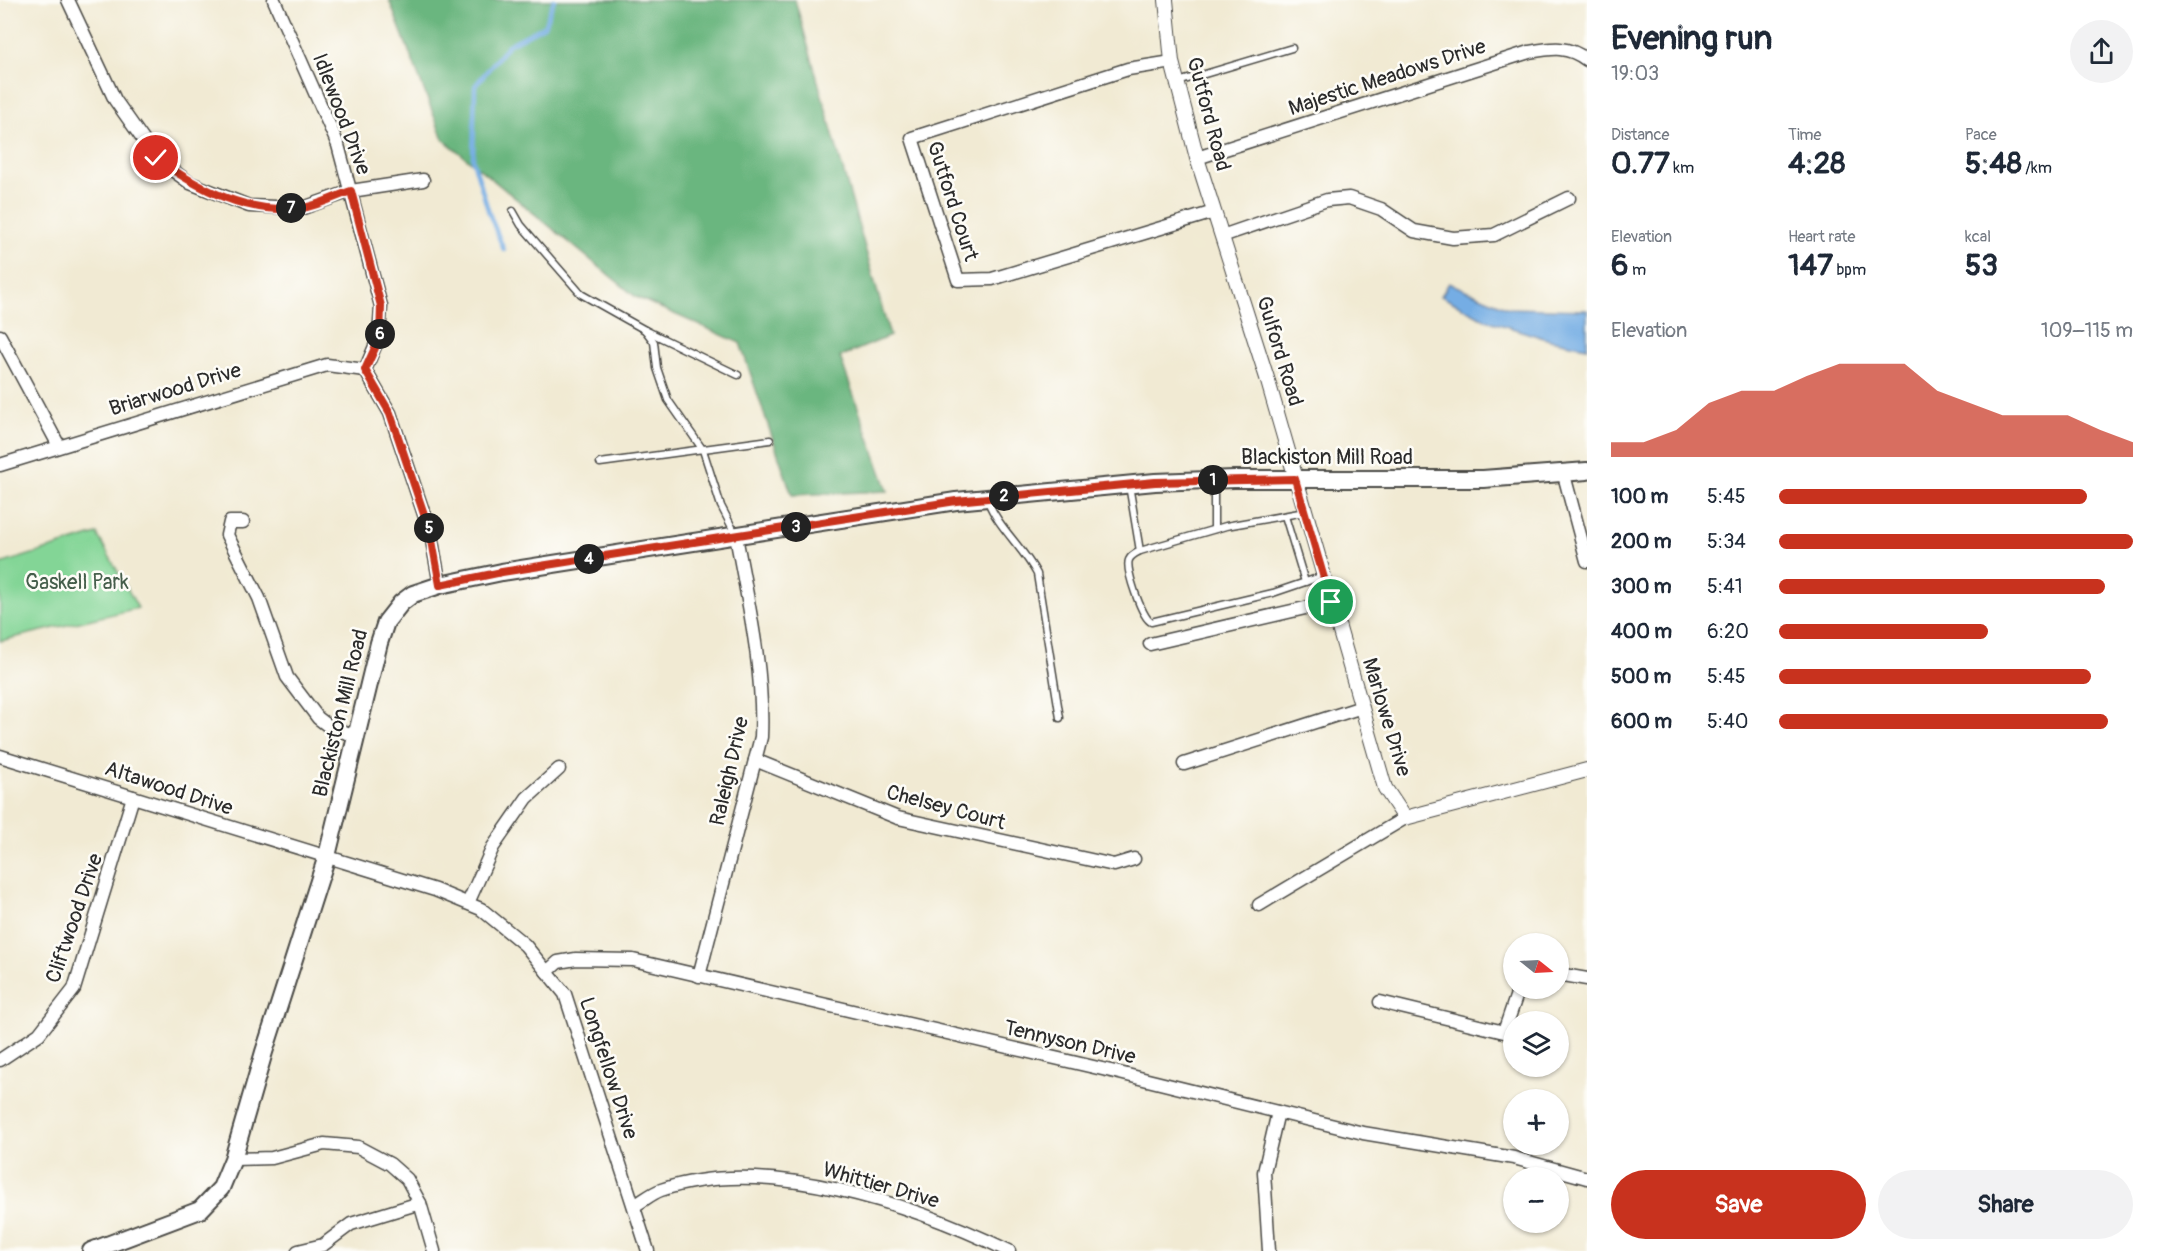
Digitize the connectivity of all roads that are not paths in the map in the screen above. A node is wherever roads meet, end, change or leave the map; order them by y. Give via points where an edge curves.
1 (68, 0) edge
2 (274, 0) edge
3 (1166, 0) edge
4 (1292, 48) dead end
5 (1587, 60) edge
6 (1172, 62) junction
7 (1177, 82) junction
8 (1197, 158) junction
9 (423, 180) dead end
10 (351, 191) junction
11 (1569, 198) dead end
12 (513, 210) dead end
13 (1214, 212) junction
14 (1222, 236) junction
15 (645, 330) junction
16 (0, 336) edge
17 (365, 370) junction
18 (738, 375) dead end
19 (770, 440) dead end
20 (59, 446) junction
21 (703, 450) junction
22 (600, 463) dead end
23 (0, 465) edge
24 (1587, 471) edge
25 (1564, 475) junction
26 (1295, 479) junction
27 (1214, 480) junction
28 (1129, 485) junction
29 (986, 498) junction
30 (1305, 512) junction
31 (1285, 516) junction
32 (243, 522) dead end
33 (1214, 529) junction
34 (736, 536) junction
35 (1140, 551) junction
36 (1587, 561) edge
37 (1323, 576) junction
38 (1305, 582) junction
39 (440, 585) junction
40 (1331, 602) junction
41 (1150, 644) dead end
42 (1362, 708) junction
43 (1060, 718) dead end
44 (357, 736) junction
45 (0, 756) edge
46 (755, 760) junction
47 (1184, 764) dead end
48 (559, 769) dead end
49 (1587, 770) edge
50 (133, 797) junction
51 (1405, 818) junction
52 (327, 856) junction
53 (1134, 859) dead end
54 (468, 903) junction
55 (1259, 905) dead end
56 (547, 972) junction
57 (699, 976) junction
58 (1569, 976) edge
59 (1587, 979) edge
60 (1515, 999) edge
61 (1380, 1002) dead end
62 (0, 1060) edge
63 (1278, 1112) junction
64 (233, 1159) junction
65 (1587, 1178) edge
66 (420, 1203) junction
67 (634, 1206) junction
68 (99, 1250) edge
69 (298, 1251) edge
70 (434, 1251) edge
71 (648, 1251) edge
72 (1009, 1251) edge
73 (1269, 1251) edge

1 - 10 street via 115,100 156,158 190,183 249,207 303,208
2 - 10 street, Idlewood Drive via 338,145
3 - 6 street, Gutford Road
4 - 7 lane
5 - 8 street, Majestic Meadows Drive via 1557,47 1530,52
6 - 7 street, Gutford Road
6 - 13 street, Gutford Court via 1128,69 912,138 958,280 992,279
7 - 8 street, Gutford Road
8 - 13 street, Gutford Road
9 - 10 street
10 - 17 street, Idlewood Drive via 381,306 380,337
11 - 14 street via 1494,235 1453,238 1414,231 1381,209 1349,198 1327,200
12 - 15 lane via 521,225 581,294
13 - 14 street, Gutford Road
14 - 26 street, Gulford Road
15 - 18 lane
15 - 21 lane via 654,342 657,368 668,400
16 - 20 street
17 - 20 street, Briarwood Drive via 327,365
17 - 39 street via 390,413 431,535
19 - 21 lane
20 - 23 street, Briarwood Drive
21 - 22 lane
21 - 34 lane via 721,506
24 - 25 main road, Blackiston Mill Road
25 - 26 main road, Blackiston Mill Road
25 - 36 street
26 - 27 main road, Blackiston Mill Road
26 - 30 street, Marlowe Drive
27 - 28 main road, Blackiston Mill Road
27 - 33 lane
28 - 29 main road, Blackiston Mill Road
28 - 35 lane
29 - 34 main road, Blackiston Mill Road
29 - 43 lane via 1037,574
30 - 31 lane
30 - 37 street, Marlowe Drive
31 - 33 lane
31 - 38 lane
32 - 44 street via 230,522 227,536 259,598 287,677 331,729
33 - 35 lane
34 - 39 main road, Blackiston Mill Road
34 - 46 street, Raleigh Drive via 762,709
35 - 38 lane via 1133,555 1128,567 1143,616 1151,622
37 - 38 lane
37 - 40 street, Marlowe Drive
39 - 44 main road, Blackiston Mill Road via 413,594 387,622 378,644
40 - 41 street
40 - 42 street, Marlowe Drive
42 - 47 street
42 - 51 street, Marlowe Drive via 1385,788
44 - 52 main road, Blackiston Mill Road
45 - 50 street, Altawood Drive
46 - 53 street, Chelsey Court via 898,818 1114,865
46 - 57 street, Raleigh Drive
48 - 54 street via 527,798 493,848
49 - 51 street
50 - 52 street, Altawood Drive
50 - 62 street, Cliftwood Drive via 74,989 39,1034
51 - 55 street
52 - 54 street, Longfellow Drive
52 - 64 main road, Blackiston Mill Road
54 - 56 street, Longfellow Drive via 525,945
56 - 57 street, Tennyson Drive via 558,962 576,959 633,960
56 - 67 street, Longfellow Drive via 564,994
57 - 63 street, Tennyson Drive
58 - 59 street
60 - 61 street via 1504,1032
63 - 65 street, Tennyson Drive via 1363,1133 1514,1158
63 - 73 street via 1264,1172
64 - 66 street via 272,1158 324,1144 358,1147 390,1164 407,1179
64 - 68 main road, Blackiston Mill Road via 221,1188 204,1208
66 - 69 street via 351,1224 323,1245
66 - 70 street
67 - 71 street, Longfellow Drive
67 - 72 street, Whittier Drive via 660,1190 706,1179 776,1179 843,1190 964,1229

